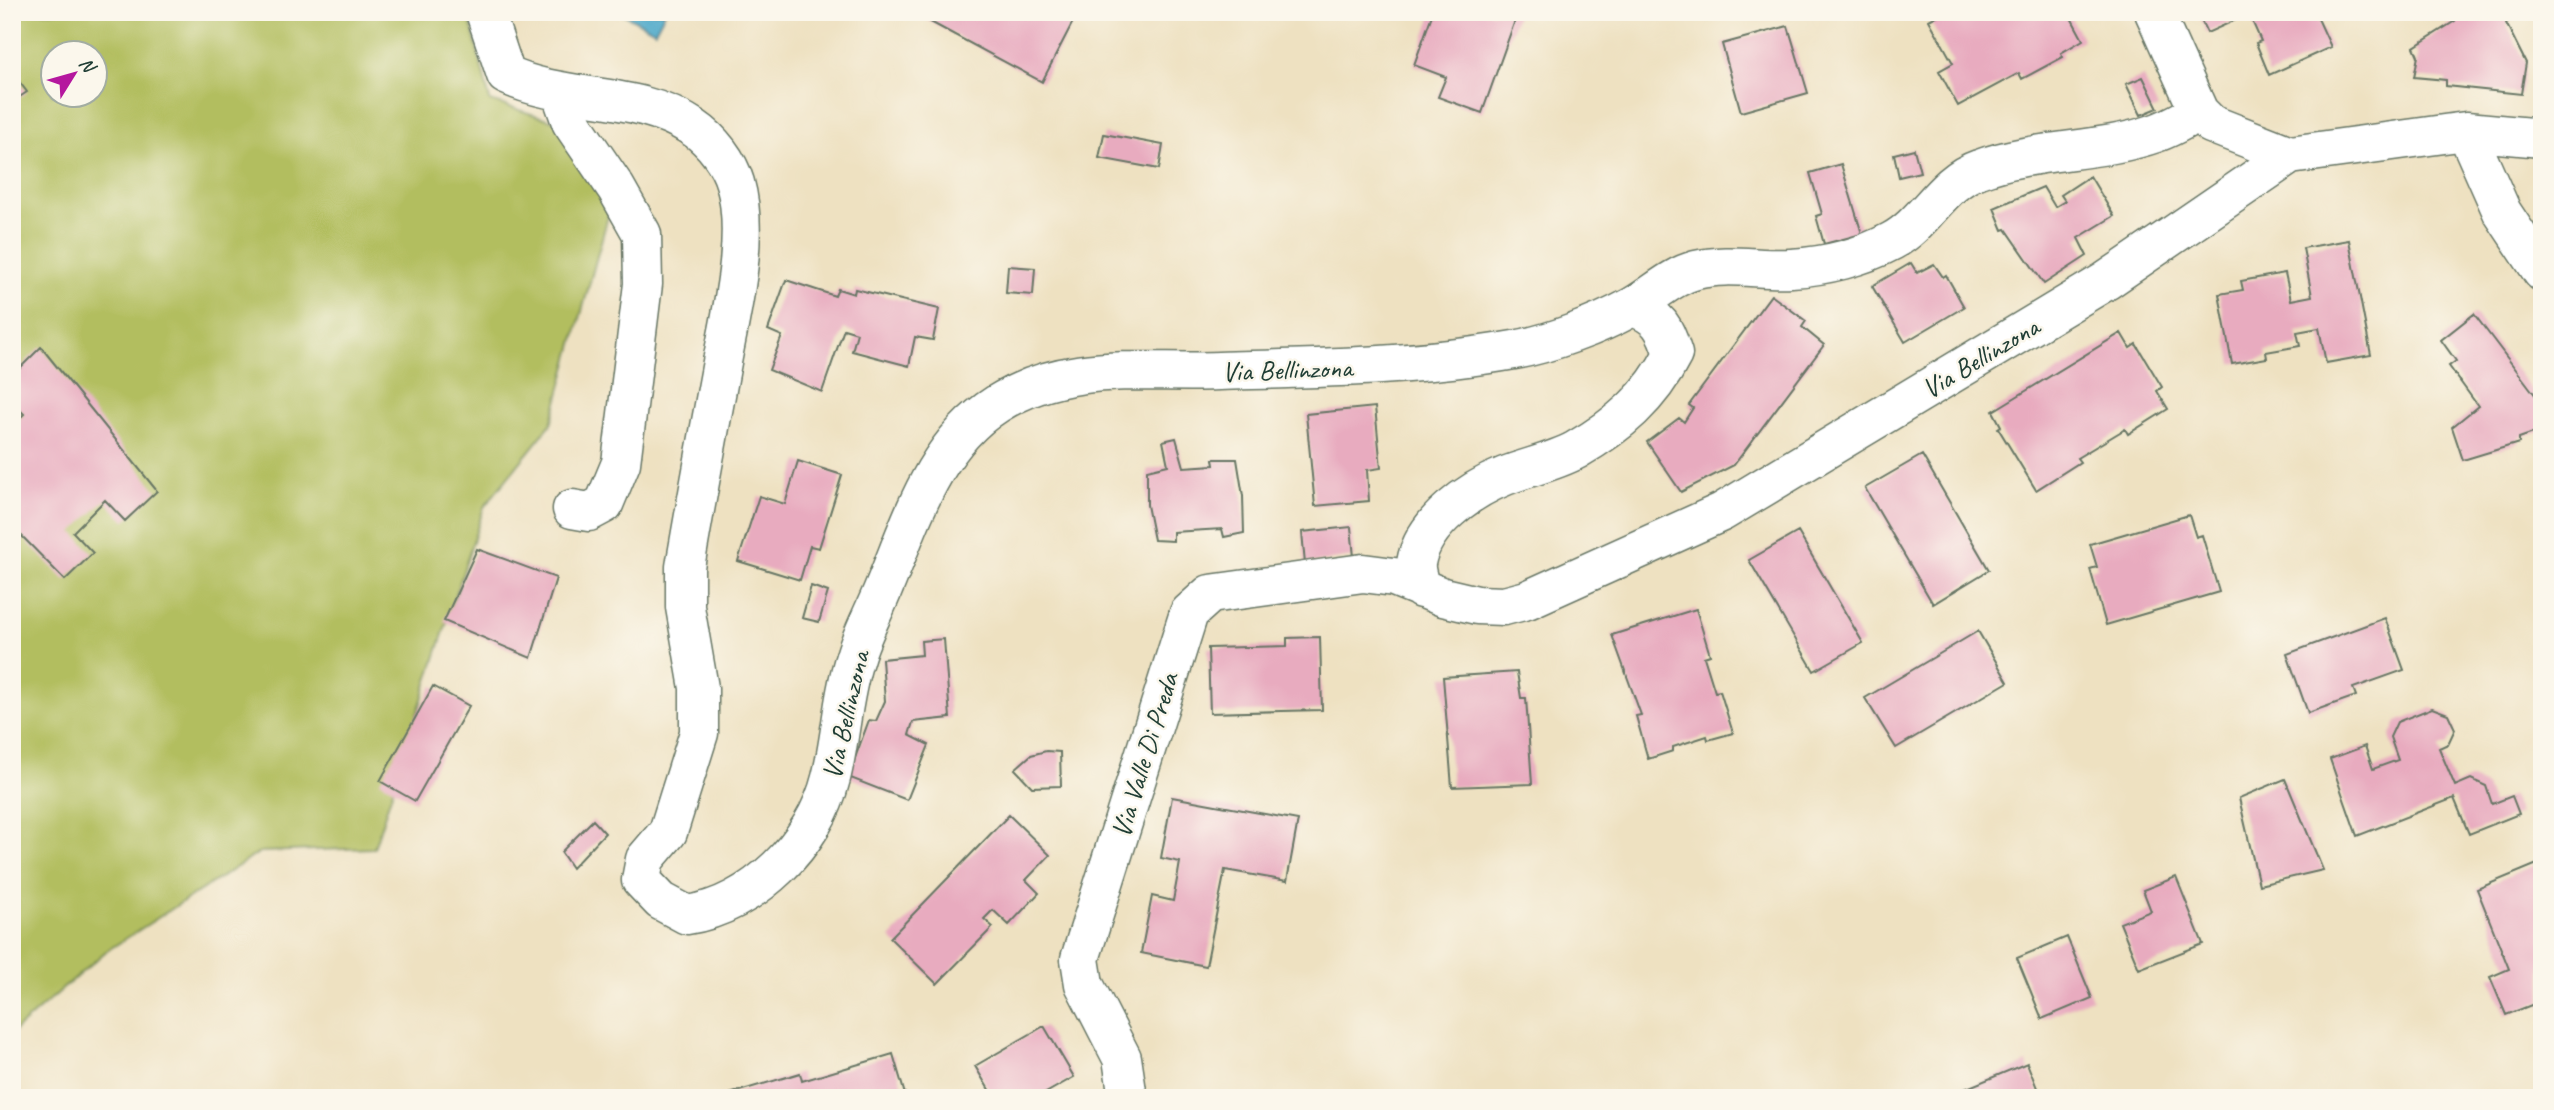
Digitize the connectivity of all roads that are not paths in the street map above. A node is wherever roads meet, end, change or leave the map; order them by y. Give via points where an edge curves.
1 (485, 12) edge
2 (2154, 12) edge
3 (560, 91) junction
4 (2199, 112) junction
5 (2466, 131) junction
6 (2542, 138) edge
7 (2290, 155) junction
8 (2542, 272) edge
9 (1633, 307) junction
10 (572, 509) dead end
11 (1408, 583) junction
12 (1128, 1098) edge

1 - 3 street, Via Bellinzona via 506,75 532,87
2 - 4 street
3 - 9 street, Via Bellinzona via 661,111 694,128 716,147 735,181 740,222 734,293 685,567 685,607 699,688 699,733 668,832 645,859 641,880 661,901 687,915 732,901 800,844 830,785 854,658 923,490 962,432 995,406 1031,385 1076,373 1354,366 1521,349
3 - 10 street via 571,122 642,234 643,284 621,463 604,504 589,512
4 - 7 street via 2211,124
4 - 9 street, Via Bellinzona via 2158,133 1976,169 1941,194 1896,239 1849,258 1793,268 1690,271
5 - 6 street, Via Bellinzona
5 - 7 street, Via Bellinzona
5 - 8 street via 2502,212
7 - 11 street, Via Bellinzona via 2106,281 1675,536 1553,590 1504,606 1477,606
9 - 11 street via 1653,313 1665,327 1673,354 1660,380 1633,412 1609,430 1572,452 1473,492 1444,515 1422,545
11 - 12 street, Via Valle Di Preda via 1363,573 1210,594 1189,612 1080,959 1084,984 1122,1058

